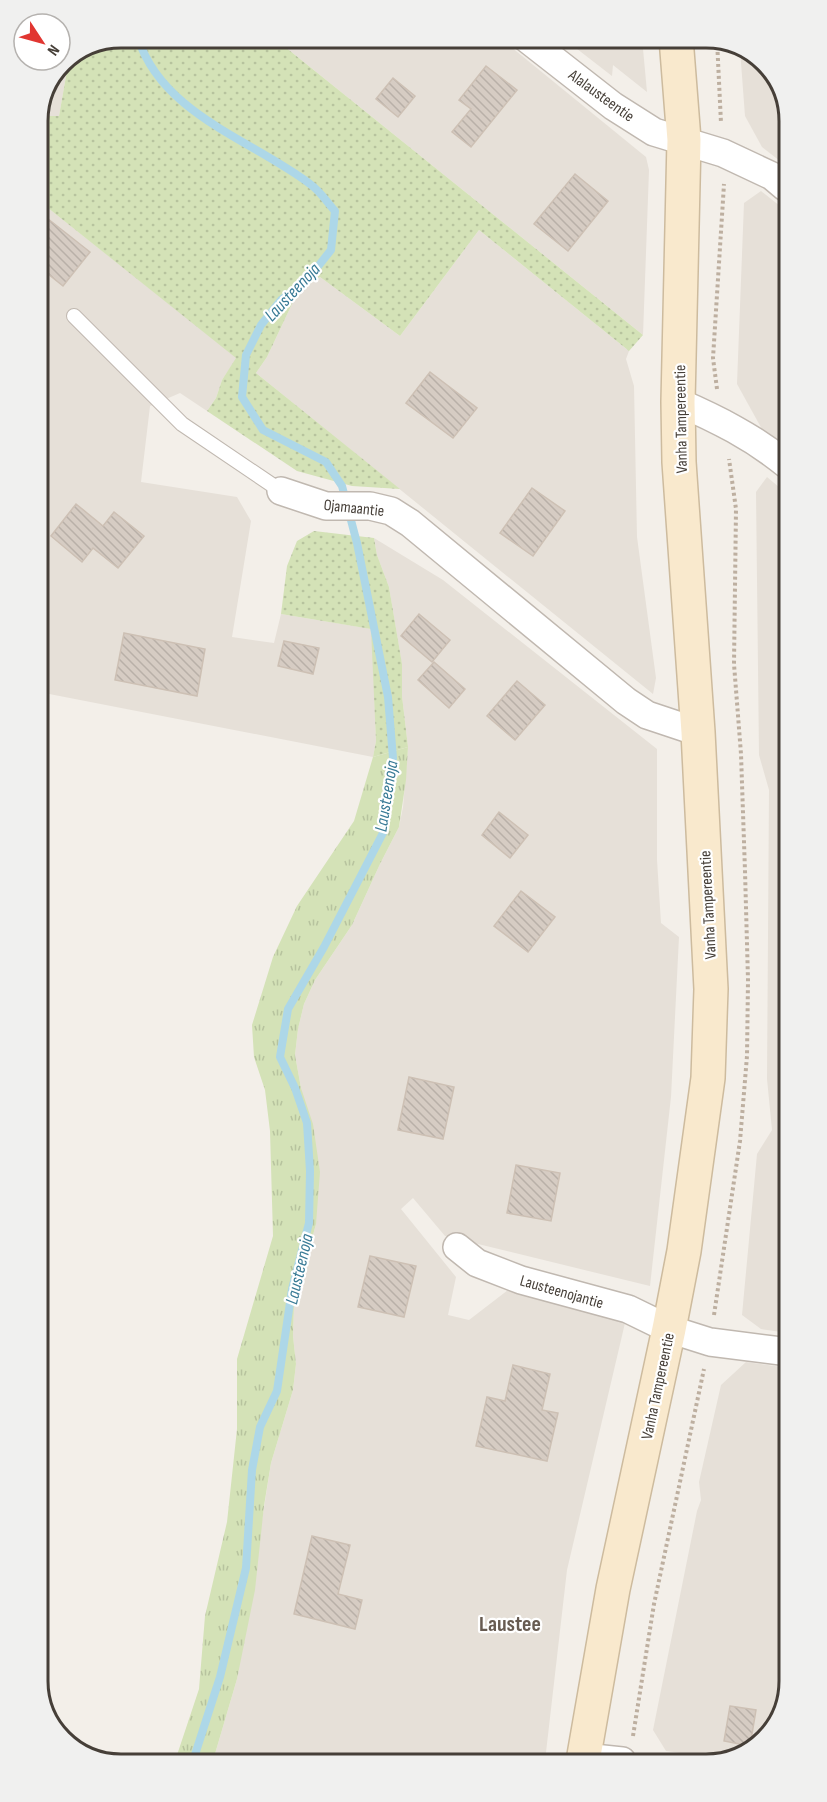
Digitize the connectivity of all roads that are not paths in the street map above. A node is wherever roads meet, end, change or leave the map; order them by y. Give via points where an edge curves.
1 (539, 48) edge
2 (677, 48) edge
3 (684, 140) junction
4 (779, 182) edge
5 (74, 316) dead end
6 (678, 402) junction
7 (779, 458) edge
8 (281, 491) joint
9 (698, 732) junction
10 (458, 1247) dead end
11 (669, 1329) junction
12 (779, 1351) edge
13 (585, 1754) edge

1 - 3 street, Alalausteentie via 613,106 654,132
2 - 3 main road, Vanha Tampereentie
3 - 4 street, Alalausteentie via 723,153
3 - 6 main road, Vanha Tampereentie
5 - 8 lane, Ojamaantie via 182,424
6 - 7 street via 724,423
6 - 9 main road, Vanha Tampereentie
8 - 9 street, Ojamaantie via 326,506 370,506 391,511 626,701 647,715
9 - 11 main road, Vanha Tampereentie via 711,989 708,1078
10 - 11 street, Lausteenojantie via 477,1263 521,1280 628,1309
11 - 12 street, Lausteenojantie via 710,1342
11 - 13 main road, Vanha Tampereentie via 613,1589

